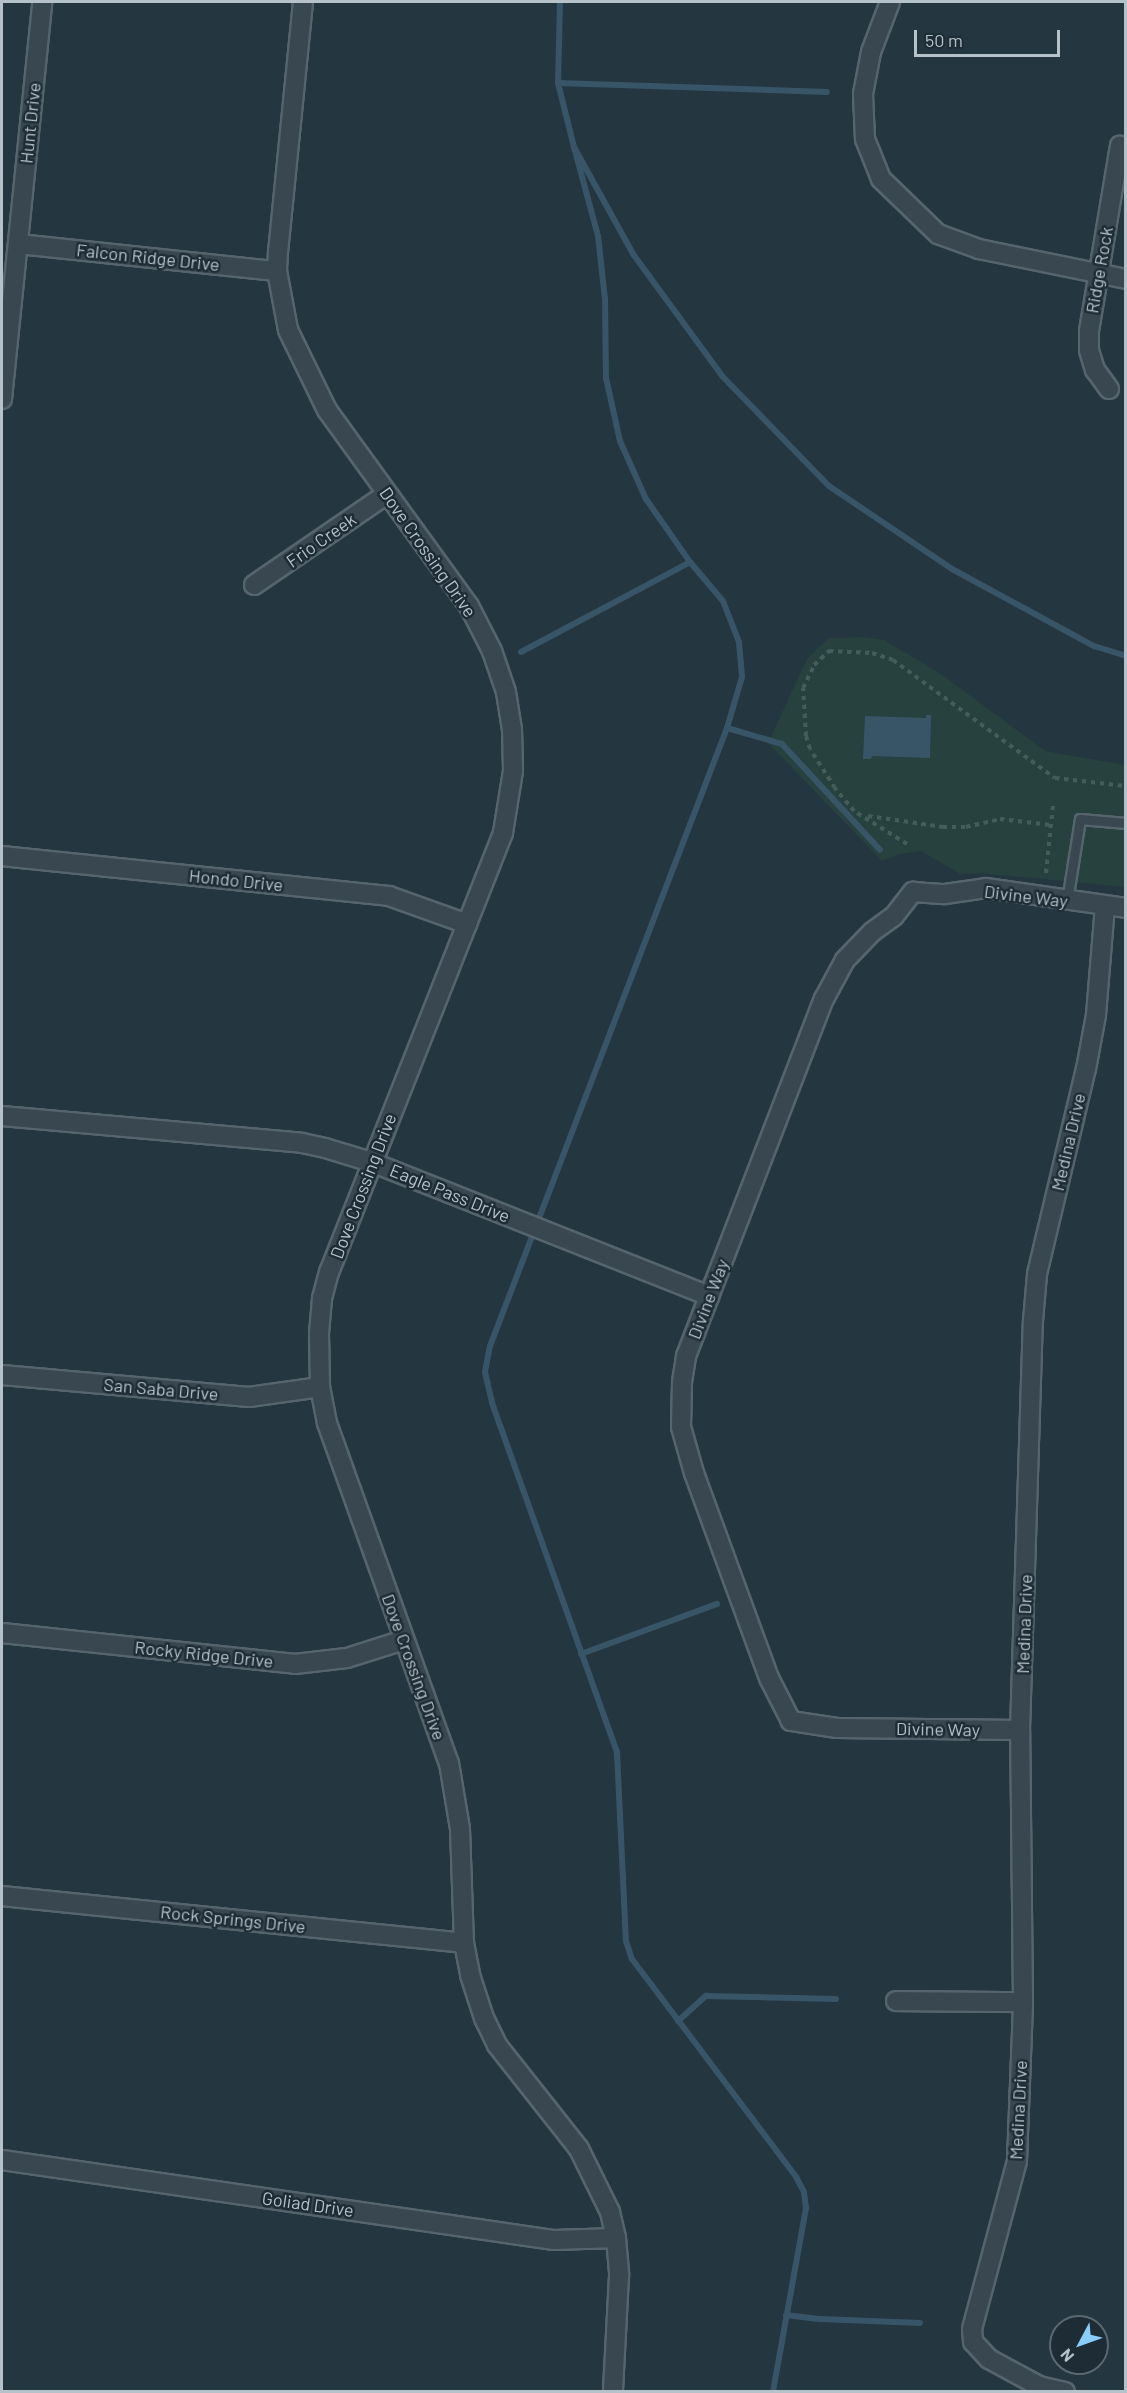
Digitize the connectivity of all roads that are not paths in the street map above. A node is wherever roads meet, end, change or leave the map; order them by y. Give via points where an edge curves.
1 (42, 2) edge
2 (303, 2) edge
3 (890, 2) edge
4 (1120, 146) dead end
5 (18, 244) junction
6 (277, 271) junction
7 (1099, 273) junction
8 (1125, 279) edge
9 (1109, 389) dead end
10 (2, 399) edge
11 (387, 494) junction
12 (254, 585) dead end
13 (1125, 823) edge
14 (2, 856) edge
15 (1068, 901) junction
16 (1106, 906) junction
17 (1125, 908) edge
18 (467, 924) junction
19 (2, 1116) edge
20 (371, 1162) junction
21 (709, 1296) junction
22 (2, 1375) edge
23 (320, 1387) junction
24 (2, 1634) edge
25 (404, 1640) junction
26 (1020, 1730) junction
27 (2, 1896) edge
28 (464, 1943) junction
29 (896, 2001) dead end
30 (1023, 2002) junction
31 (2, 2160) edge
32 (616, 2238) junction
33 (613, 2391) edge
34 (1065, 2391) edge

1 - 5 street, Hunt Drive
2 - 6 street, Dove Crossing Drive
3 - 7 street via 871,52 863,94 865,139 881,179 938,234 979,249
4 - 7 street, Ridge Rock
5 - 6 street, Falcon Ridge Drive
5 - 10 street, Hunt Drive
6 - 11 street, Dove Crossing Drive via 293,344 327,410
7 - 8 street
7 - 9 street, Ridge Rock via 1089,350 1095,370
11 - 12 street, Frio Creek
11 - 18 street, Dove Crossing Drive via 469,606 492,651 506,692 513,771 503,833
13 - 15 lane via 1080,819
14 - 18 street, Hondo Drive via 389,896
15 - 16 street, Divine Way
15 - 21 street, Divine Way via 986,888 945,894 913,892 894,916 845,960 824,999
16 - 17 street, Divine Way
16 - 26 street, Medina Drive via 1088,1058 1037,1274
18 - 20 street, Dove Crossing Drive
19 - 20 street, Eagle Pass Drive via 303,1143
20 - 21 street, Eagle Pass Drive
20 - 23 street, Dove Crossing Drive via 322,1299
21 - 26 street, Divine Way via 686,1356 681,1427 765,1667 791,1721 837,1728
22 - 23 street, San Saba Drive via 249,1397
23 - 25 street, Dove Crossing Drive via 327,1424
24 - 25 street, Rocky Ridge Drive via 295,1664 347,1659
25 - 28 street, Dove Crossing Drive via 454,1784 460,1829
26 - 30 street, Medina Drive
27 - 28 street, Rock Springs Drive
28 - 32 street, Dove Crossing Drive via 470,1975 497,2045 579,2149 610,2212
29 - 30 street
30 - 34 street, Medina Drive via 1017,2161 974,2314 973,2342 989,2359 1039,2386
31 - 32 street, Goliad Drive via 554,2240
32 - 33 street, Dove Crossing Drive via 619,2276

